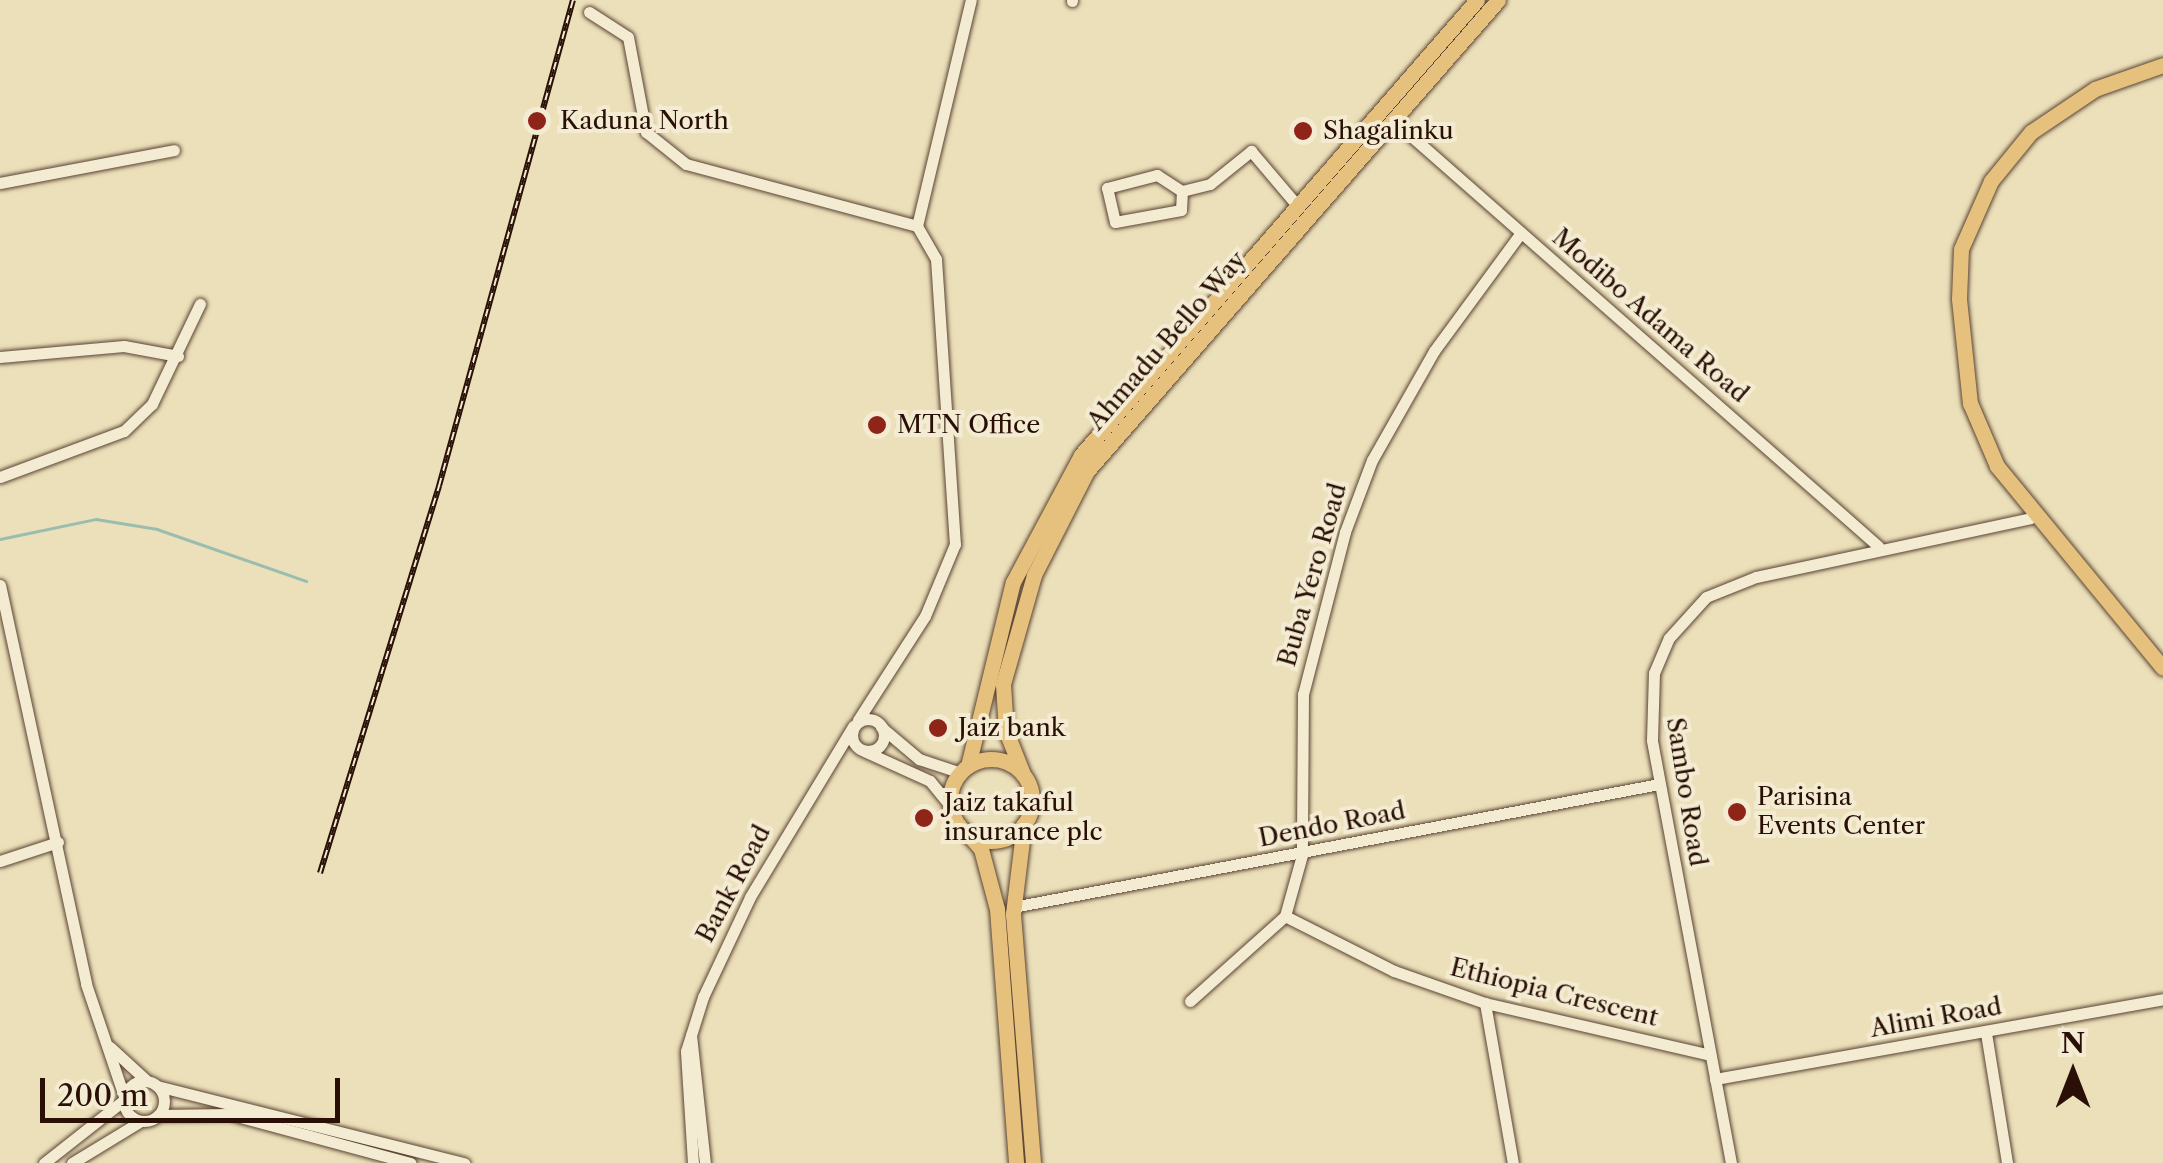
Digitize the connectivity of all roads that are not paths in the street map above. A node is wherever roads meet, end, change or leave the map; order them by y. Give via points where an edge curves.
1 (971, 0) edge
2 (1477, 0) edge
3 (1498, 0) edge
4 (589, 12) dead end
5 (2163, 65) edge
6 (1393, 120) junction
7 (174, 150) dead end
8 (0, 184) edge
9 (1182, 190) junction
10 (1296, 204) junction
11 (917, 226) junction
12 (1520, 234) junction
13 (200, 304) dead end
14 (178, 356) junction
15 (0, 357) edge
16 (0, 478) edge
17 (2031, 518) junction
18 (1878, 546) junction
19 (0, 585) edge
20 (2163, 668) edge
21 (878, 692) junction
22 (856, 723) junction
23 (879, 725) junction
24 (862, 749) junction
25 (828, 760) junction
26 (964, 769) junction
27 (1023, 774) junction
28 (1659, 784) junction
29 (951, 806) junction
30 (1024, 824) junction
31 (964, 830) junction
32 (58, 842) junction
33 (1302, 854) junction
34 (0, 861) edge
35 (1014, 907) junction
36 (1286, 916) junction
37 (2163, 999) edge
38 (1190, 1002) dead end
39 (1485, 1003) junction
40 (1986, 1033) junction
41 (692, 1035) junction
42 (110, 1048) junction
43 (1710, 1055) junction
44 (1715, 1079) junction
45 (152, 1083) junction
46 (124, 1098) junction
47 (158, 1115) junction
48 (141, 1121) junction
49 (44, 1163) edge
50 (72, 1163) edge
51 (411, 1163) edge
52 (464, 1163) edge
53 (693, 1163) edge
54 (705, 1163) edge
55 (1016, 1163) edge
56 (1034, 1163) edge
57 (1513, 1163) edge
58 (1731, 1163) edge
59 (2006, 1163) edge

1 - 11 street
2 - 10 main road, Ahmadu Bello Way
3 - 6 main road, Ahmadu Bello Way
4 - 11 street via 628,37 646,132 686,164
5 - 17 main road via 2096,88 2031,132 1991,181 1961,249 1970,403
6 - 12 street, Modibo Adama Road
6 - 27 main road, Ahmadu Bello Way via 1087,471 1034,575 1003,684 1006,731
7 - 8 street
9 - 9 street via 1157,174 1113,184 1105,195 1120,223 1176,214
9 - 10 street via 1210,184 1251,152
10 - 26 main road, Ahmadu Bello Way via 1115,409 1038,522
11 - 21 street, Bank Road via 936,259 958,519 926,616
12 - 18 street, Modibo Adama Road
12 - 33 street, Buba Yero Road via 1434,351 1372,460 1345,532 1303,694
13 - 14 street
14 - 15 street via 124,346
14 - 16 street via 152,404 124,431 94,450
17 - 18 street, Sambo Road
17 - 20 main road
18 - 28 street, Sambo Road via 1756,577 1684,617 1654,672
19 - 32 street
21 - 22 street, Bank Road
21 - 23 street
22 - 23 street
22 - 24 street
22 - 25 street, Bank Road
23 - 24 street via 880,746
23 - 26 street via 919,759
24 - 25 street
24 - 29 street via 930,781
25 - 41 street, Bank Road via 715,967
26 - 27 main road via 998,759
26 - 29 main road
27 - 30 main road via 1032,795
28 - 33 street, Dendo Road
28 - 43 street, Sambo Road
29 - 31 main road
30 - 31 main road via 995,840
30 - 35 main road
31 - 55 main road via 981,849 997,909
32 - 34 street
32 - 42 street via 86,984
33 - 35 street, Dendo Road
33 - 36 street
35 - 56 main road
36 - 38 street
36 - 39 street, Ethiopia Crescent via 1394,971
37 - 40 street, Alimi Road
39 - 43 street, Ethiopia Crescent
39 - 57 street
40 - 44 street, Alimi Road
40 - 59 street
41 - 53 street, Bank Road
41 - 54 street, Bank Road
42 - 45 street
42 - 46 street
43 - 44 street, Sambo Road
44 - 58 street, Sambo Road
45 - 46 street
45 - 47 street
45 - 52 street
46 - 48 street
46 - 49 street
47 - 48 street
47 - 51 street via 229,1114
48 - 50 street

